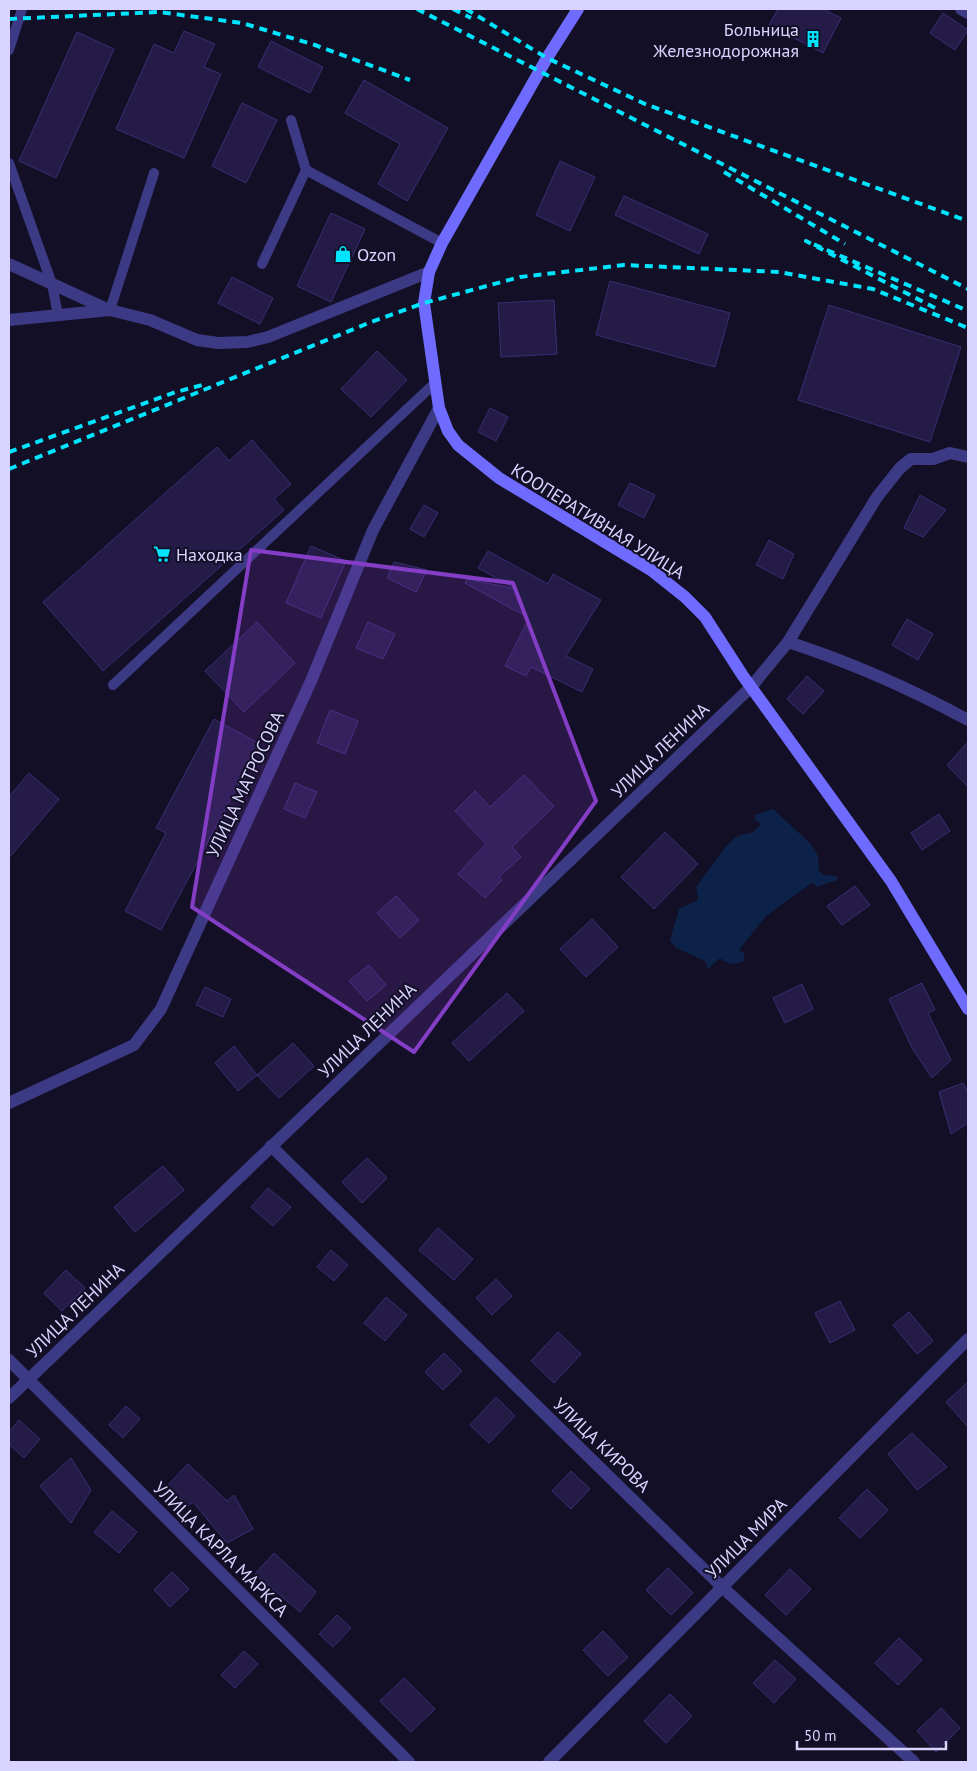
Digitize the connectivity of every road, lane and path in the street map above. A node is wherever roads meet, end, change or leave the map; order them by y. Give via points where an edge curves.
1 (22, 9) edge
2 (578, 9) edge
3 (961, 9) edge
4 (968, 13) edge
5 (9, 50) edge
6 (291, 120) dead end
7 (9, 163) edge
8 (306, 170) junction
9 (154, 173) dead end
10 (442, 243) junction
11 (9, 264) edge
12 (262, 264) dead end
13 (429, 272) junction
14 (52, 284) junction
15 (110, 310) junction
16 (58, 315) junction
17 (9, 320) edge
18 (435, 383) junction
19 (439, 408) junction
20 (968, 457) edge
21 (788, 642) junction
22 (113, 685) dead end
23 (750, 687) junction
24 (968, 720) edge
25 (968, 1009) edge
26 (9, 1103) edge
27 (271, 1146) junction
28 (968, 1339) edge
29 (9, 1360) edge
30 (28, 1379) junction
31 (9, 1398) edge
32 (722, 1587) junction
33 (409, 1762) edge
34 (548, 1762) edge
35 (914, 1762) edge

1 - 5 lane
2 - 10 main road, КООПЕРАТИВНАЯ УЛИЦА
3 - 4 street
6 - 8 lane
7 - 14 lane
8 - 10 lane
8 - 12 lane
9 - 15 lane
10 - 13 main road, КООПЕРАТИВНАЯ УЛИЦА
11 - 14 street
13 - 15 street via 247,342 197,340 150,320
13 - 18 main road, КООПЕРАТИВНАЯ УЛИЦА via 424,303
14 - 15 street
14 - 16 lane
15 - 16 street
16 - 17 street
18 - 19 main road, КООПЕРАТИВНАЯ УЛИЦА
18 - 22 lane
19 - 23 main road, КООПЕРАТИВНАЯ УЛИЦА via 448,431 458,445 484,467 651,570 685,597 705,617
19 - 26 street, УЛИЦА МАТРОСОВА via 373,530 311,681 161,1009 134,1045
20 - 21 street, УЛИЦА ЛЕНИНА via 950,453 932,459 911,459 900,468 877,497
21 - 23 street, УЛИЦА ЛЕНИНА
21 - 24 street via 827,654
23 - 25 main road, КООПЕРАТИВНАЯ УЛИЦА via 891,881
23 - 27 street, УЛИЦА ЛЕНИНА
27 - 30 street, УЛИЦА ЛЕНИНА
27 - 32 street, УЛИЦА КИРОВА
28 - 32 street, УЛИЦА МИРА
29 - 30 street, УЛИЦА КАРЛА МАРКСА
30 - 31 street, УЛИЦА ЛЕНИНА
30 - 33 street, УЛИЦА КАРЛА МАРКСА
32 - 34 street, УЛИЦА МИРА
32 - 35 street, УЛИЦА КИРОВА

